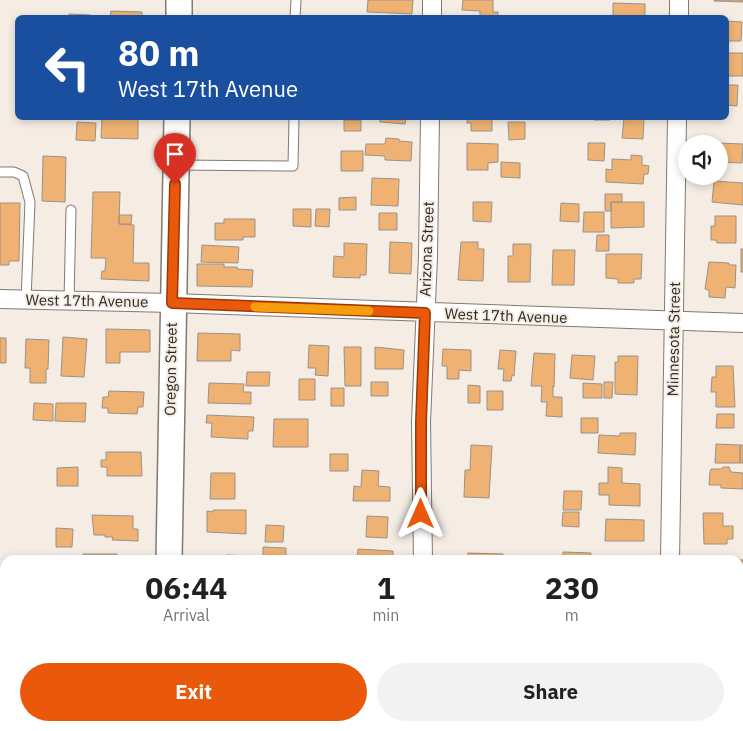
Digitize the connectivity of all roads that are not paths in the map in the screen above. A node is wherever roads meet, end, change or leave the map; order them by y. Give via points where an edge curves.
1 (179, 0) edge
2 (296, 0) edge
3 (432, 0) edge
4 (679, 0) edge
5 (179, 15) edge
6 (295, 15) edge
7 (432, 15) edge
8 (679, 15) edge
9 (177, 120) edge
10 (294, 120) edge
11 (430, 120) edge
12 (677, 120) edge
13 (176, 164) junction
14 (0, 172) edge
15 (71, 210) dead end
16 (0, 300) edge
17 (26, 300) junction
18 (69, 301) junction
19 (172, 303) junction
20 (425, 313) junction
21 (674, 321) junction
22 (743, 323) edge
23 (169, 555) edge
24 (423, 555) edge
25 (670, 555) edge

1 - 5 main road
2 - 6 lane
3 - 7 street
4 - 8 street
9 - 13 main road, Oregon Street
10 - 13 lane via 293,166
11 - 20 street, Arizona Street
12 - 21 street, Minnesota Street
13 - 19 main road, Oregon Street
14 - 17 lane via 23,176 30,202
15 - 18 lane
16 - 17 street, West 17th Avenue
17 - 18 street, West 17th Avenue
18 - 19 street, West 17th Avenue
19 - 20 street, West 17th Avenue
19 - 23 main road, Oregon Street
20 - 21 street, West 17th Avenue
20 - 24 street, Arizona Street via 421,422
21 - 22 street, West 17th Avenue
21 - 25 street, Minnesota Street

